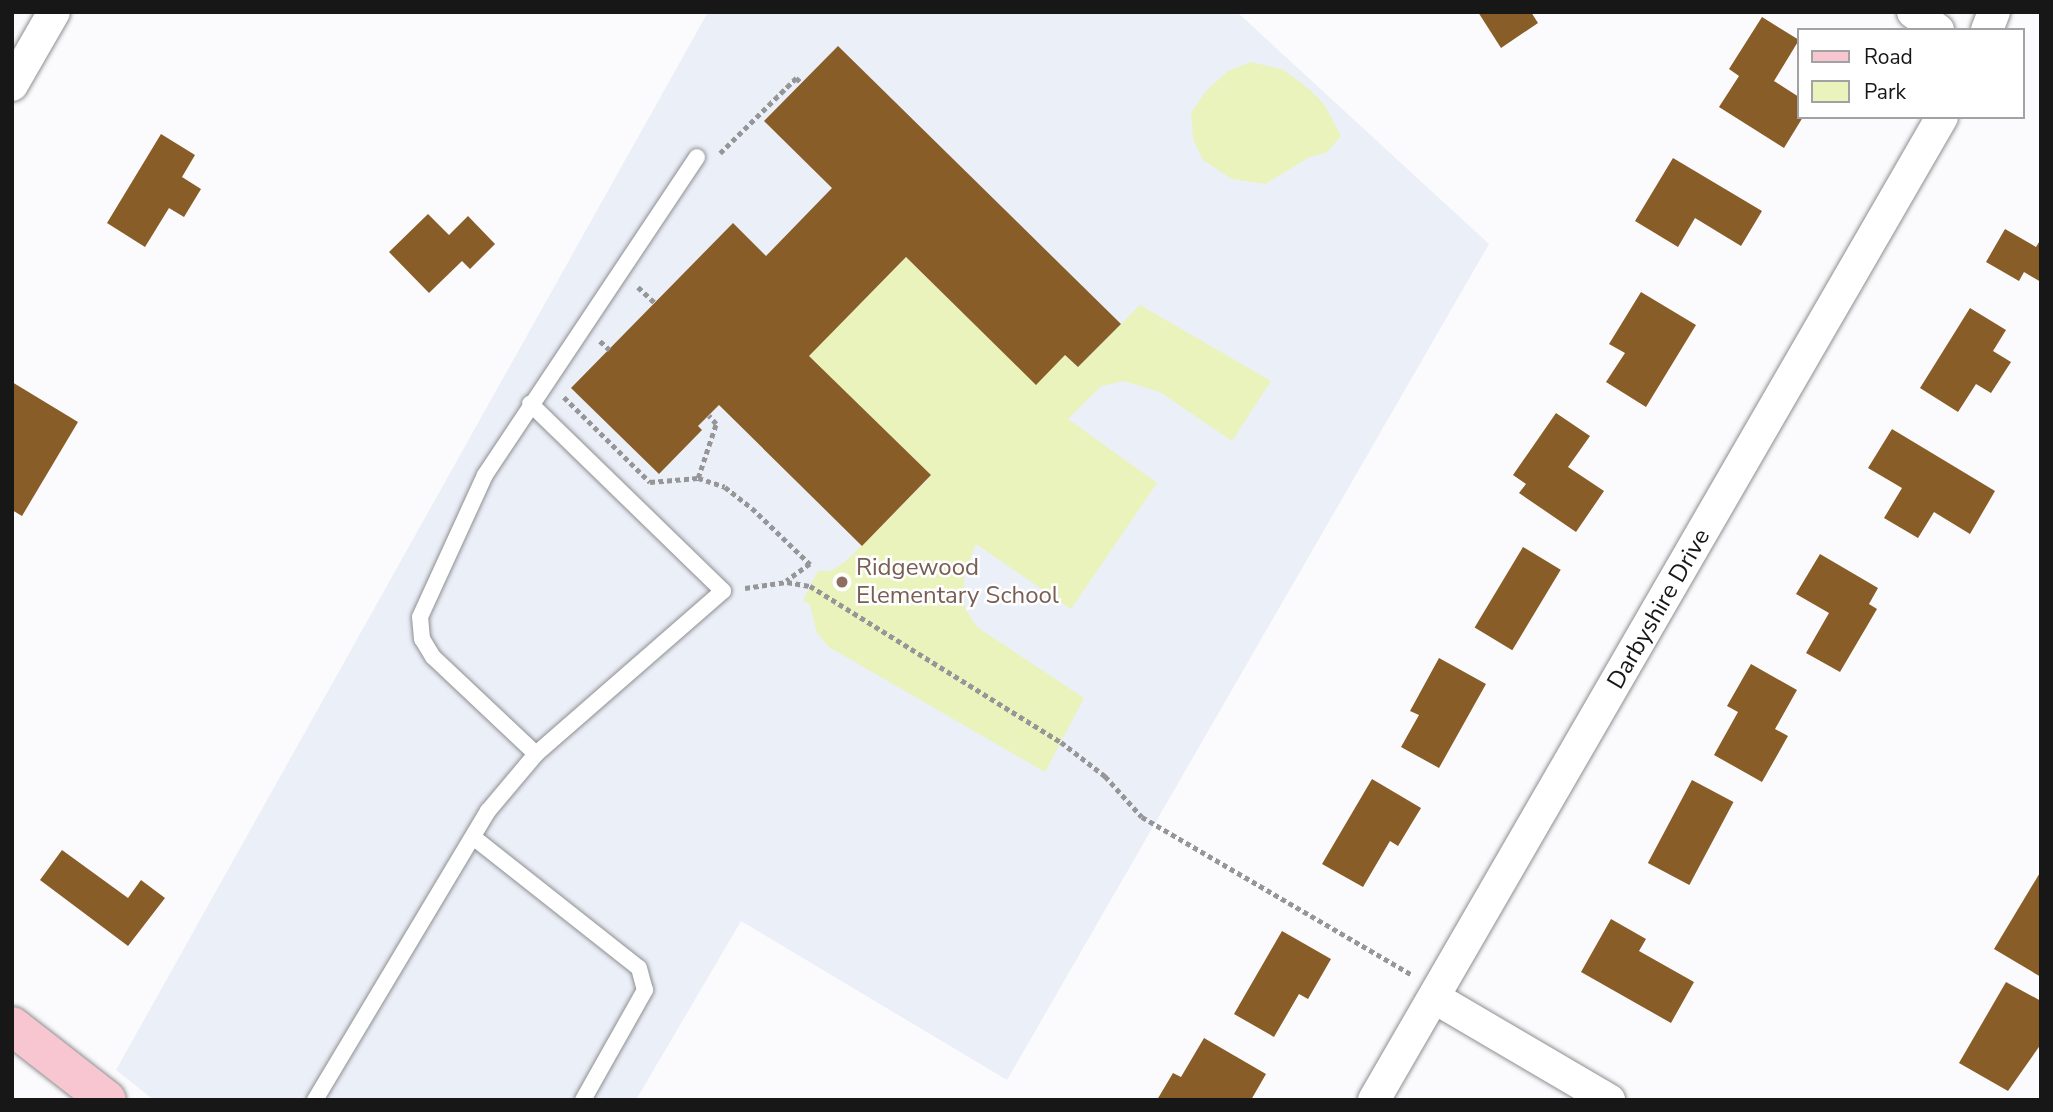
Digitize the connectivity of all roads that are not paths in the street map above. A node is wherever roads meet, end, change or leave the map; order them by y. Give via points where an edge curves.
1 (54, 12) edge
2 (1913, 12) edge
3 (1935, 28) edge
4 (12, 85) edge
5 (1941, 119) edge
6 (697, 157) road end
7 (530, 403) junction
8 (536, 754) junction
9 (473, 837) junction
10 (1428, 989) junction
11 (12, 1026) edge
12 (107, 1100) edge
13 (315, 1100) edge
14 (583, 1100) edge
15 (1374, 1100) edge
16 (1609, 1100) edge

1 - 4 street
2 - 3 street
5 - 10 street, Darbyshire Drive
6 - 7 lane
7 - 8 lane via 485,475 420,617 422,639 433,657
7 - 8 lane via 723,591
8 - 9 lane
9 - 13 lane
9 - 14 lane via 639,968 645,990
10 - 15 street, Darbyshire Drive
10 - 16 street
11 - 12 main road

